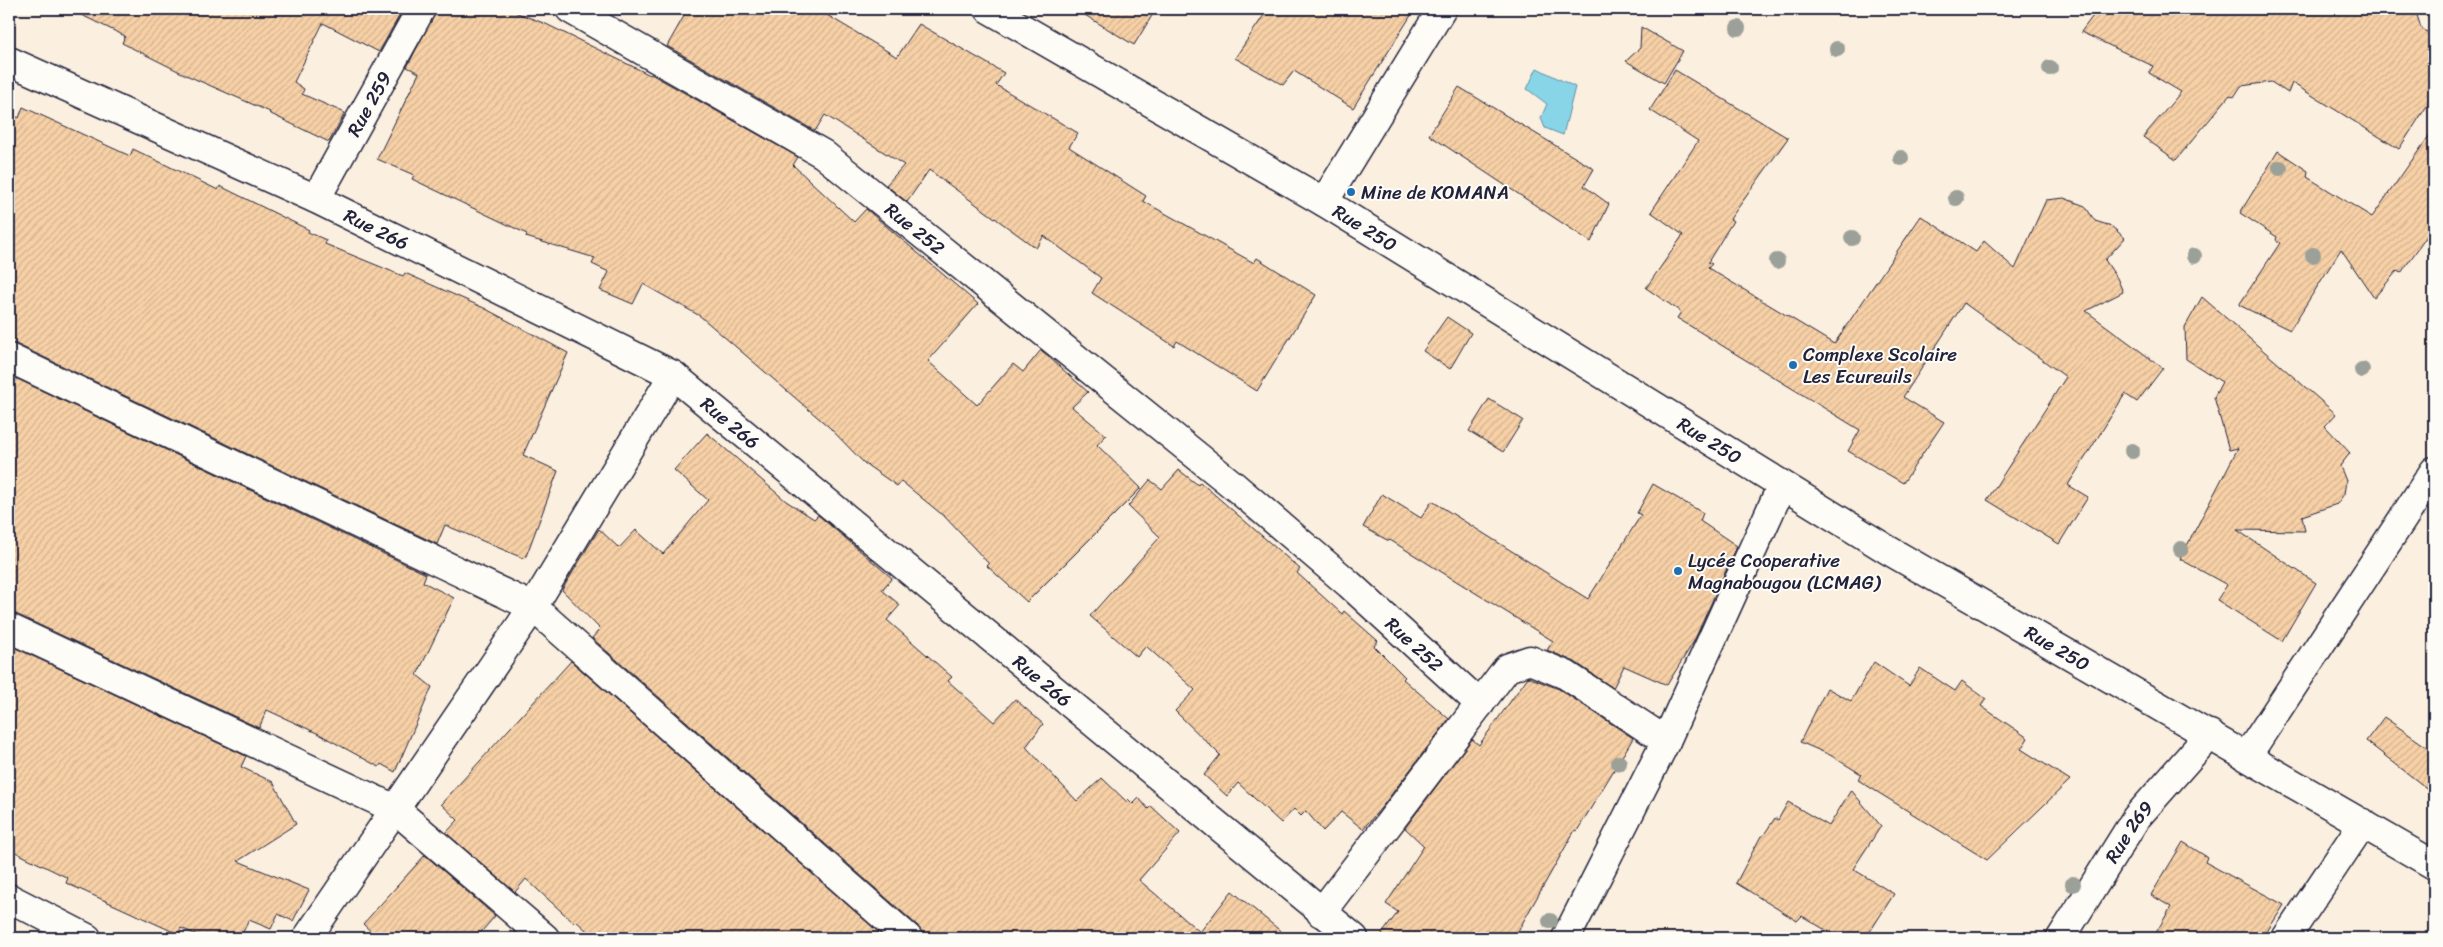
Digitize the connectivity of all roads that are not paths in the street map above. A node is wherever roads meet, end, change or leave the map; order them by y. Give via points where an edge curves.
1 (421, 9) edge
2 (570, 9) edge
3 (989, 9) edge
4 (1442, 9) edge
5 (9, 61) edge
6 (316, 199) junction
7 (1324, 202) junction
8 (9, 358) edge
9 (673, 375) junction
10 (2434, 471) edge
11 (1782, 485) junction
12 (533, 607) junction
13 (9, 628) edge
14 (1480, 704) junction
15 (2210, 734) junction
16 (1666, 741) junction
17 (2248, 756) junction
18 (395, 809) junction
19 (2363, 823) junction
20 (2434, 865) edge
21 (9, 898) edge
22 (1321, 912) junction
23 (87, 938) edge
24 (307, 938) edge
25 (545, 938) edge
26 (908, 938) edge
27 (1354, 938) edge
28 (1566, 938) edge
29 (2061, 938) edge
30 (2286, 938) edge

1 - 6 street, Rue 259
2 - 14 street, Rue 252 via 824,154 1233,485 1349,584
3 - 7 street, Rue 250
4 - 7 street
5 - 6 street, Rue 266
6 - 9 street, Rue 266
7 - 11 street, Rue 250
8 - 12 street
9 - 12 street
9 - 22 street, Rue 266
10 - 17 street
11 - 15 street, Rue 250 via 1888,550
11 - 16 street
12 - 18 street
12 - 26 street
13 - 18 street
14 - 16 street via 1507,668 1530,660 1566,675
14 - 22 street
15 - 17 street, Rue 250
15 - 29 street, Rue 269 via 2136,818
16 - 28 street
17 - 19 street, Rue 250
18 - 24 street
18 - 25 street
19 - 20 street, Rue 250
19 - 30 street
21 - 23 street
22 - 27 street, Rue 266

